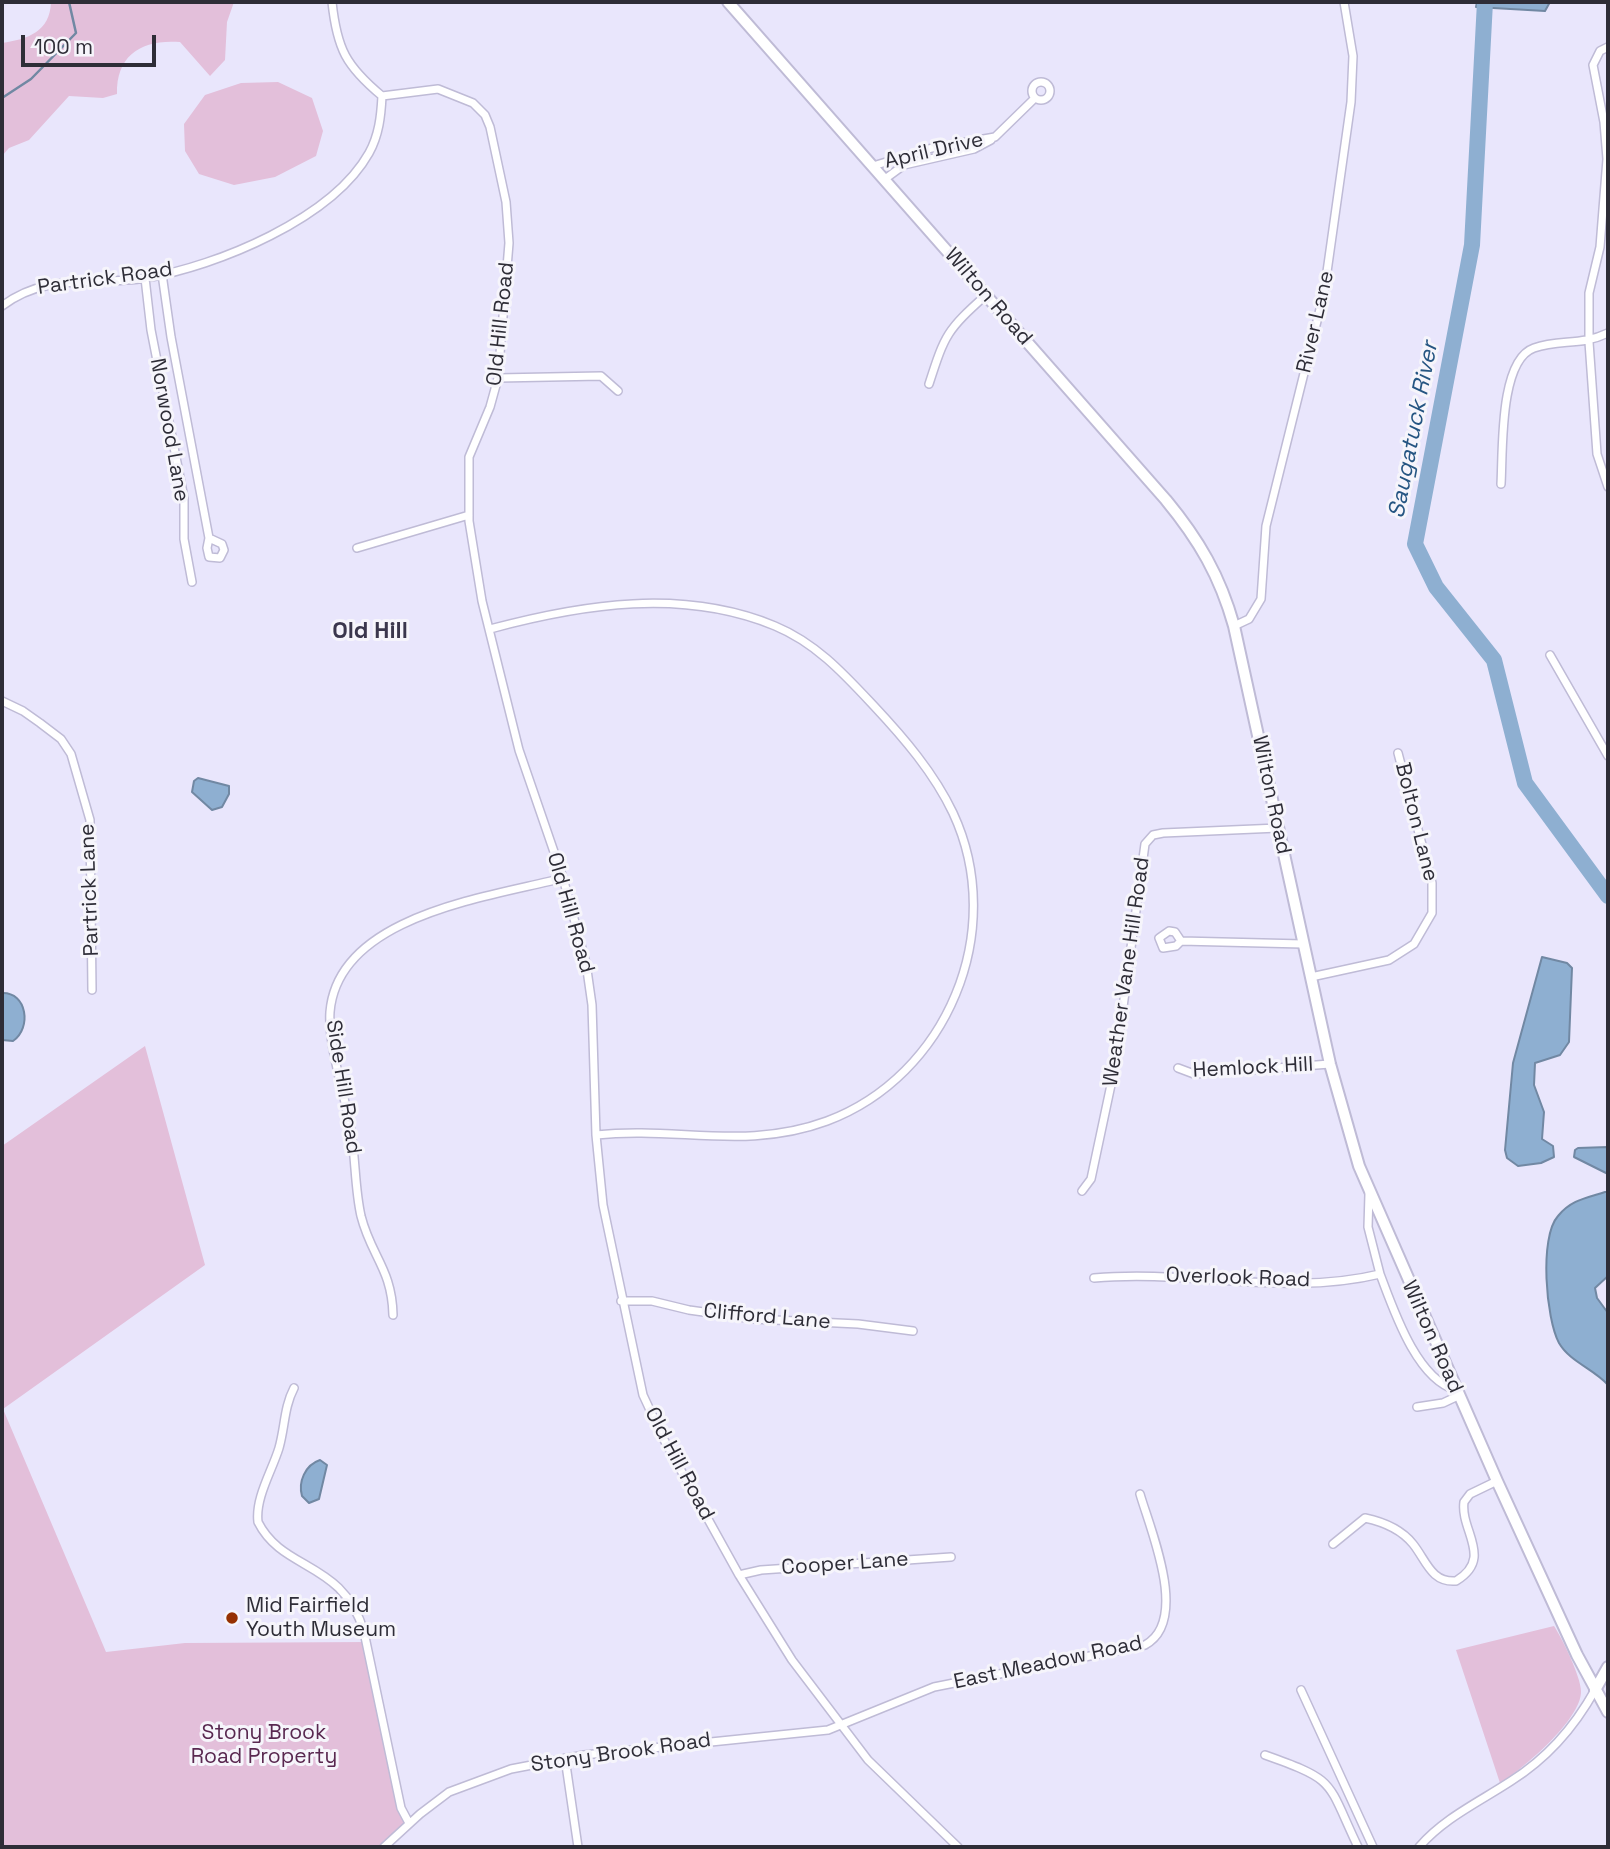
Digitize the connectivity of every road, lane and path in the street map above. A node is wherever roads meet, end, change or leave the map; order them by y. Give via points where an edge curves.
1 (332, 2) edge
2 (727, 2) edge
3 (1344, 2) edge
4 (1608, 47) edge
5 (382, 96) junction
6 (1035, 98) dead end
7 (1606, 122) edge
8 (995, 137) junction
9 (873, 166) junction
10 (885, 179) junction
11 (162, 275) junction
12 (145, 278) junction
13 (986, 295) junction
14 (2, 306) edge
15 (1608, 333) edge
16 (1589, 342) junction
17 (498, 378) junction
18 (929, 384) dead end
19 (618, 391) dead end
20 (1500, 484) dead end
21 (1608, 487) edge
22 (469, 515) junction
23 (209, 538) dead end
24 (357, 548) dead end
25 (192, 582) dead end
26 (1234, 626) junction
27 (490, 629) junction
28 (1550, 655) dead end
29 (2, 701) edge
30 (1398, 752) dead end
31 (1608, 756) edge
32 (1278, 828) junction
33 (563, 878) junction
34 (1181, 941) dead end
35 (1303, 944) junction
36 (1311, 977) junction
37 (92, 990) dead end
38 (1330, 1064) junction
39 (1178, 1068) dead end
40 (596, 1135) junction
41 (1082, 1191) dead end
42 (1369, 1194) junction
43 (1380, 1274) junction
44 (1094, 1278) dead end
45 (621, 1301) junction
46 (393, 1315) dead end
47 (913, 1331) dead end
48 (294, 1388) dead end
49 (1457, 1393) junction
50 (1417, 1407) dead end
51 (1497, 1480) junction
52 (1140, 1494) dead end
53 (1333, 1545) dead end
54 (951, 1557) dead end
55 (739, 1575) junction
56 (1608, 1667) edge
57 (1301, 1690) dead end
58 (1595, 1690) junction
59 (1608, 1712) edge
60 (839, 1726) junction
61 (1265, 1755) dead end
62 (565, 1758) junction
63 (409, 1823) junction
64 (384, 1847) edge
65 (578, 1847) edge
66 (958, 1847) edge
67 (1358, 1847) edge
68 (1373, 1847) edge
69 (1419, 1847) edge

1 - 5 street via 344,55
2 - 9 main road, Wilton Road
3 - 26 street, River Lane via 1352,47 1351,103 1324,293 1266,526 1261,598 1249,619
4 - 7 street via 1600,51 1593,65
5 - 11 street, Partrick Road via 372,149 332,194 267,237
5 - 17 street, Old Hill Road via 424,89 446,91 473,103 489,122 510,226
6 - 8 street, April Drive
7 - 16 street via 1605,195 1589,293
8 - 9 street, April Drive via 942,146
8 - 10 street, April Drive via 974,149 904,165
9 - 10 main road, Wilton Road
10 - 13 main road, Wilton Road
11 - 12 street, Partrick Road
11 - 23 street
12 - 14 street, Partrick Road via 56,282 29,290
12 - 25 street, Norwood Lane via 184,498 184,539
13 - 18 street via 944,338
13 - 26 main road, Wilton Road via 1193,533 1218,576
15 - 16 street
16 - 20 street via 1539,347 1519,358 1504,416
16 - 21 street via 1597,454
17 - 19 street via 601,376
17 - 22 street, Old Hill Road via 469,457
22 - 24 street
22 - 27 street, Old Hill Road
26 - 32 main road, Wilton Road
27 - 33 street, Old Hill Road via 527,777
27 - 40 street via 567,610 632,604 722,609 792,634 838,667 933,778 953,814 970,872 972,917 967,957 949,1014 904,1074 878,1094 827,1121 775,1134 723,1138 648,1131
28 - 31 street
29 - 37 street, Partrick Lane via 61,739 71,754 90,820
30 - 36 street, Bolton Lane via 1432,883 1432,913 1420,936 1398,956 1376,965
32 - 35 main road, Wilton Road
32 - 41 street, Weather Vane Hill Road via 1163,833 1153,835 1145,844 1112,1079 1091,1179
33 - 40 street, Old Hill Road via 591,990
33 - 46 street, Side Hill Road via 447,908 401,925 361,951 336,987 330,1020 352,1134 360,1212 391,1283
34 - 35 street
35 - 36 main road, Wilton Road
36 - 38 main road, Wilton Road
38 - 39 street, Hemlock Hill via 1194,1074
38 - 42 main road, Wilton Road
40 - 45 street, Old Hill Road via 603,1205
42 - 43 street via 1367,1227
42 - 49 main road, Wilton Road
43 - 44 street, Overlook Road via 1331,1282 1152,1275
43 - 49 street via 1416,1353 1441,1384
45 - 47 street, Clifford Lane via 652,1301 780,1322
45 - 55 street, Old Hill Road via 647,1406
48 - 63 street via 258,1507 258,1522 279,1546 337,1584 353,1604 364,1632 401,1808
49 - 50 street via 1443,1403
49 - 51 main road, Wilton Road
51 - 53 street via 1464,1502 1475,1554 1467,1573 1457,1581 1434,1575 1413,1544 1383,1521 1365,1518
51 - 58 main road, Wilton Road
52 - 60 street, East Meadow Road via 1160,1550 1164,1583 1162,1623 1151,1641 1124,1651 933,1687
54 - 55 street, Cooper Lane
55 - 60 street, Old Hill Road via 779,1642
56 - 58 main road
57 - 68 street
58 - 59 main road, Wilton Road
58 - 69 street via 1568,1729 1533,1766 1456,1815
60 - 62 street, Stony Brook Road
60 - 66 street, Old Hill Road via 888,1782
61 - 67 street via 1325,1780
62 - 63 street, Stony Brook Road via 467,1783
62 - 65 street
63 - 64 street, Stony Brook Road

